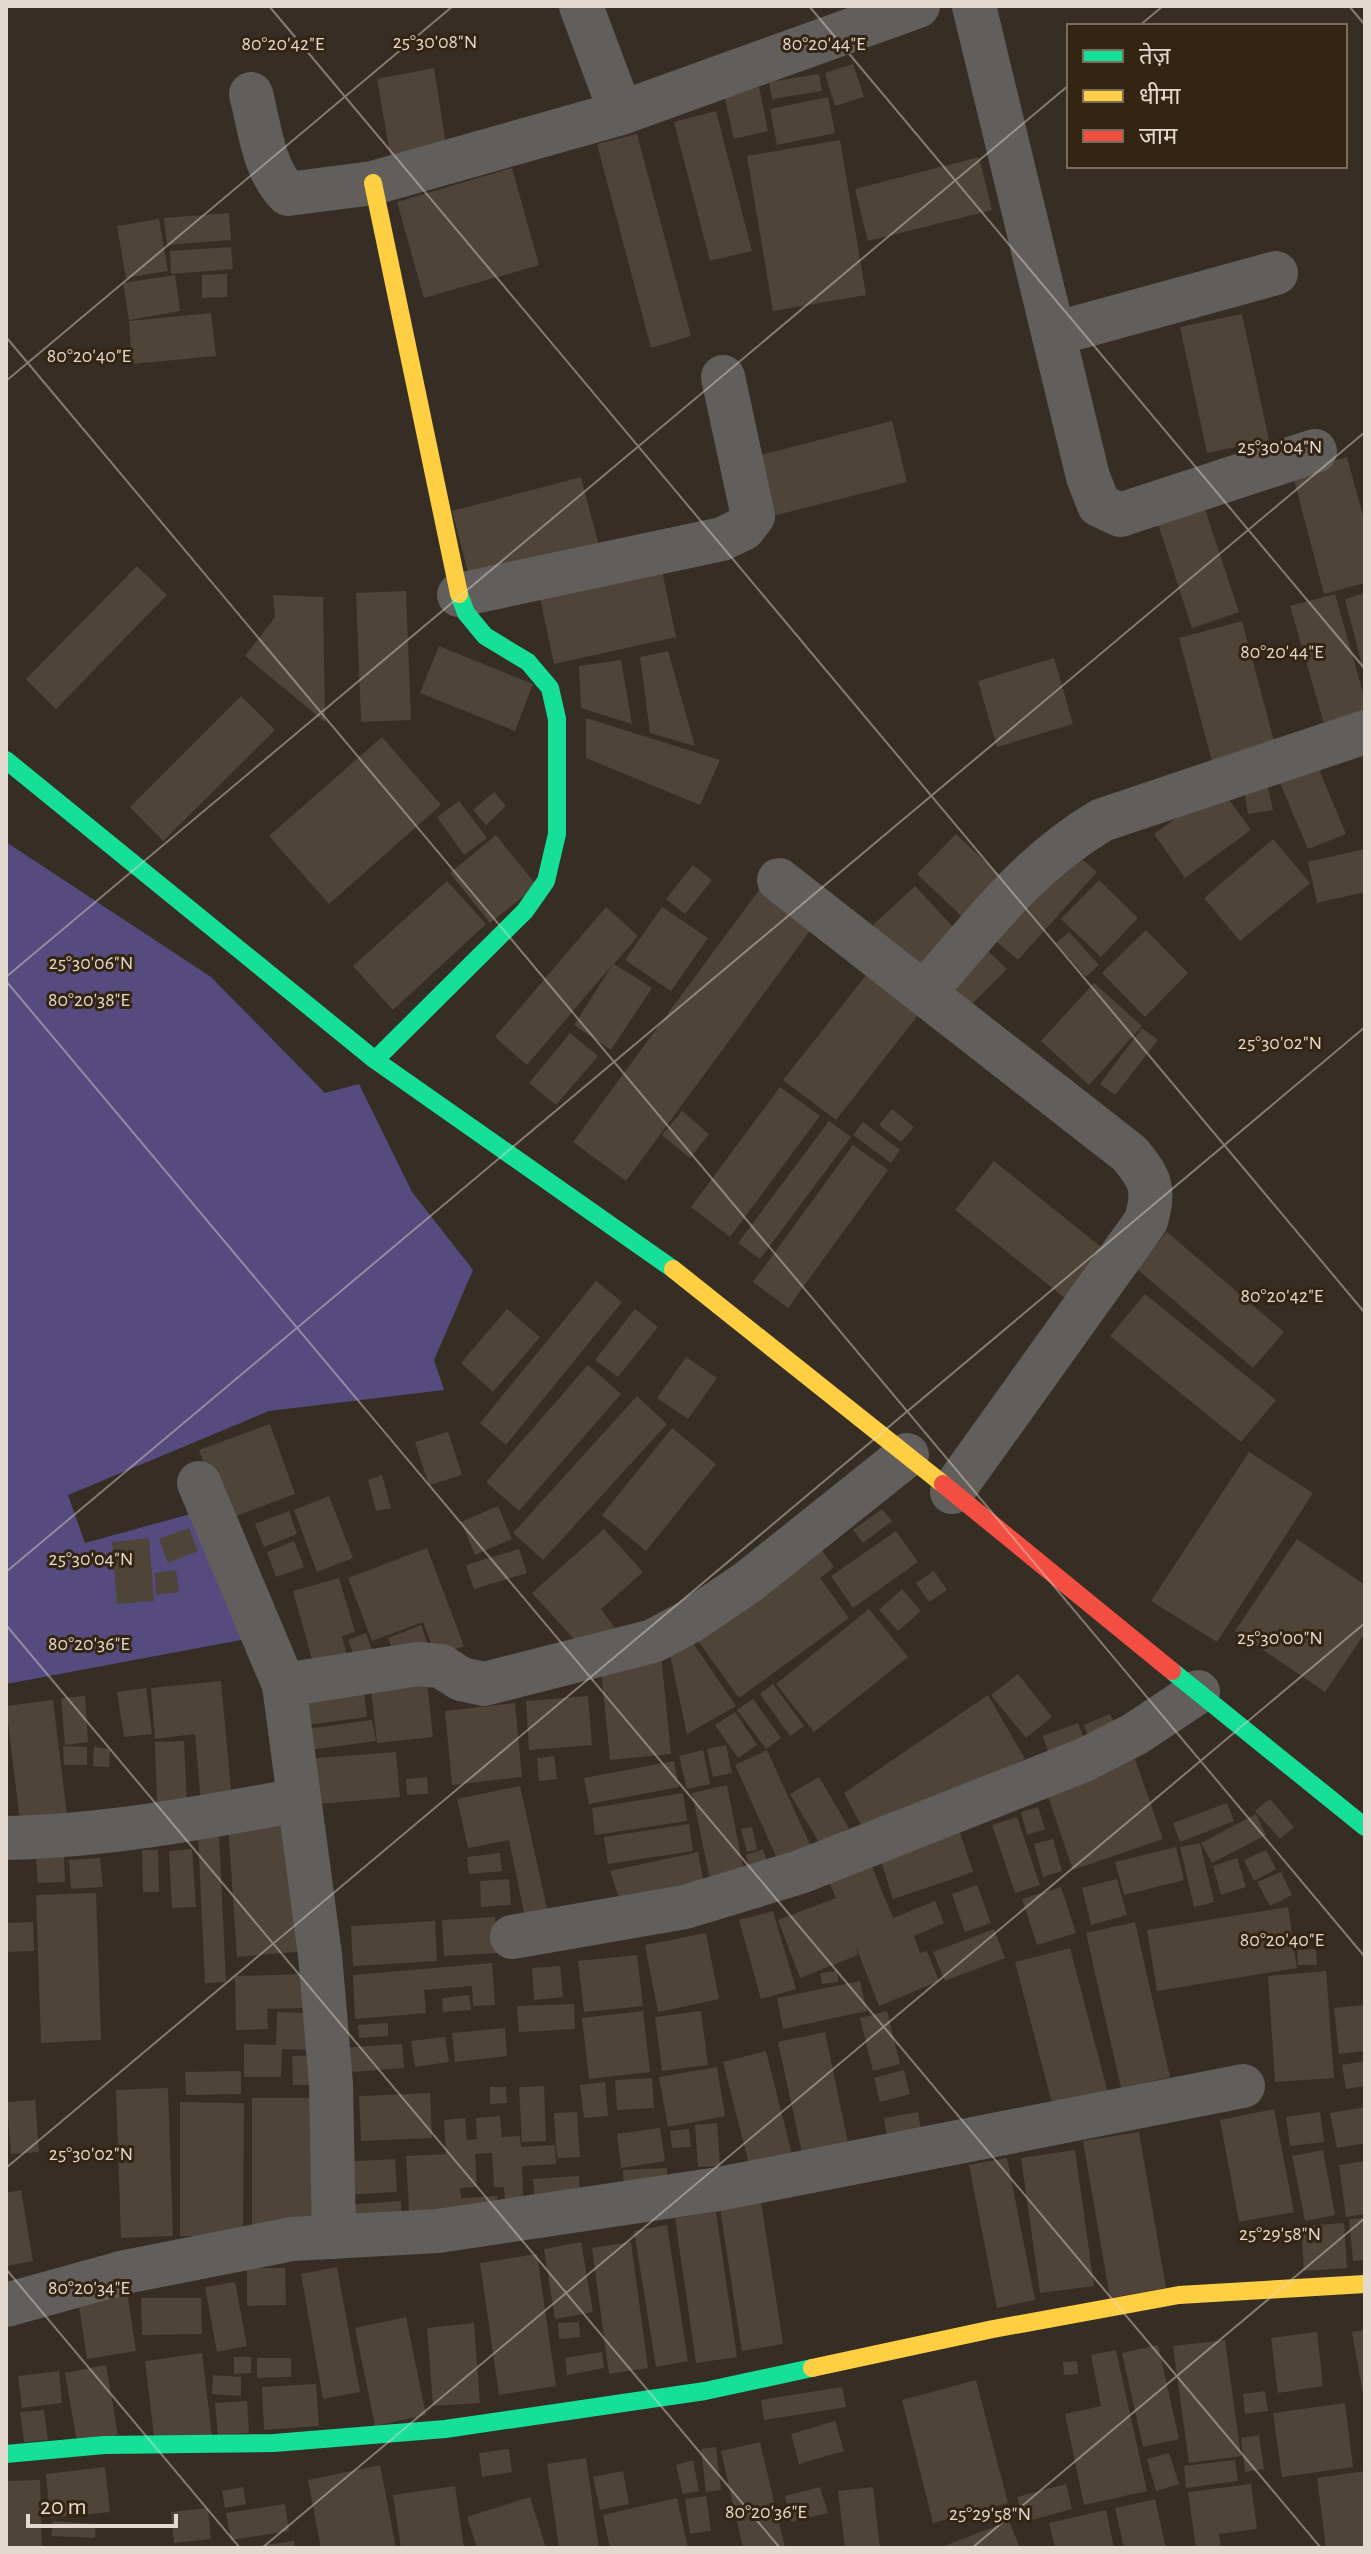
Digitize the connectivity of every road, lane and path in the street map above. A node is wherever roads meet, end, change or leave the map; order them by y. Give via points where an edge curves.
1 (581, 6) edge
2 (918, 6) edge
3 (974, 6) edge
4 (251, 94) dead end
5 (621, 113) junction
6 (373, 183) junction
7 (1276, 273) dead end
8 (1054, 334) junction
9 (723, 377) dead end
10 (1315, 451) dead end
11 (459, 595) junction
12 (1365, 732) edge
13 (6, 760) edge
14 (779, 880) dead end
15 (924, 993) junction
16 (375, 1060) junction
17 (907, 1455) junction
18 (199, 1483) dead end
19 (952, 1492) junction
20 (284, 1685) junction
21 (1198, 1692) junction
22 (298, 1800) junction
23 (1365, 1827) edge
24 (6, 1838) edge
25 (512, 1937) dead end
26 (1243, 2086) dead end
27 (334, 2237) junction
28 (1365, 2284) edge
29 (6, 2305) edge
30 (6, 2454) edge

1 - 5 street
2 - 5 street
3 - 8 street
4 - 6 street via 270,168 288,194
5 - 6 street
6 - 11 street
7 - 8 street
8 - 10 street via 1088,477 1099,505 1120,515
9 - 11 street via 753,516 743,529 722,539
11 - 16 street via 485,636 528,662 550,688 557,719 557,834 546,881 525,911
12 - 15 street via 1102,820 1063,843 1032,869
13 - 16 street
14 - 15 street
15 - 19 street via 1130,1154 1146,1173 1153,1195 1146,1221
16 - 17 street via 699,1287
17 - 19 street
17 - 20 street via 748,1582 653,1641 484,1684 461,1679 441,1666 418,1664
18 - 20 street
19 - 21 street
20 - 22 street
21 - 23 street
21 - 25 street via 1084,1760 800,1872 685,1907
22 - 24 street via 66,1837
22 - 27 street via 331,2084
26 - 27 street via 703,2191 438,2231
27 - 29 street via 292,2239 125,2272
28 - 30 street via 1179,2295 705,2391 445,2429 274,2443 104,2445

